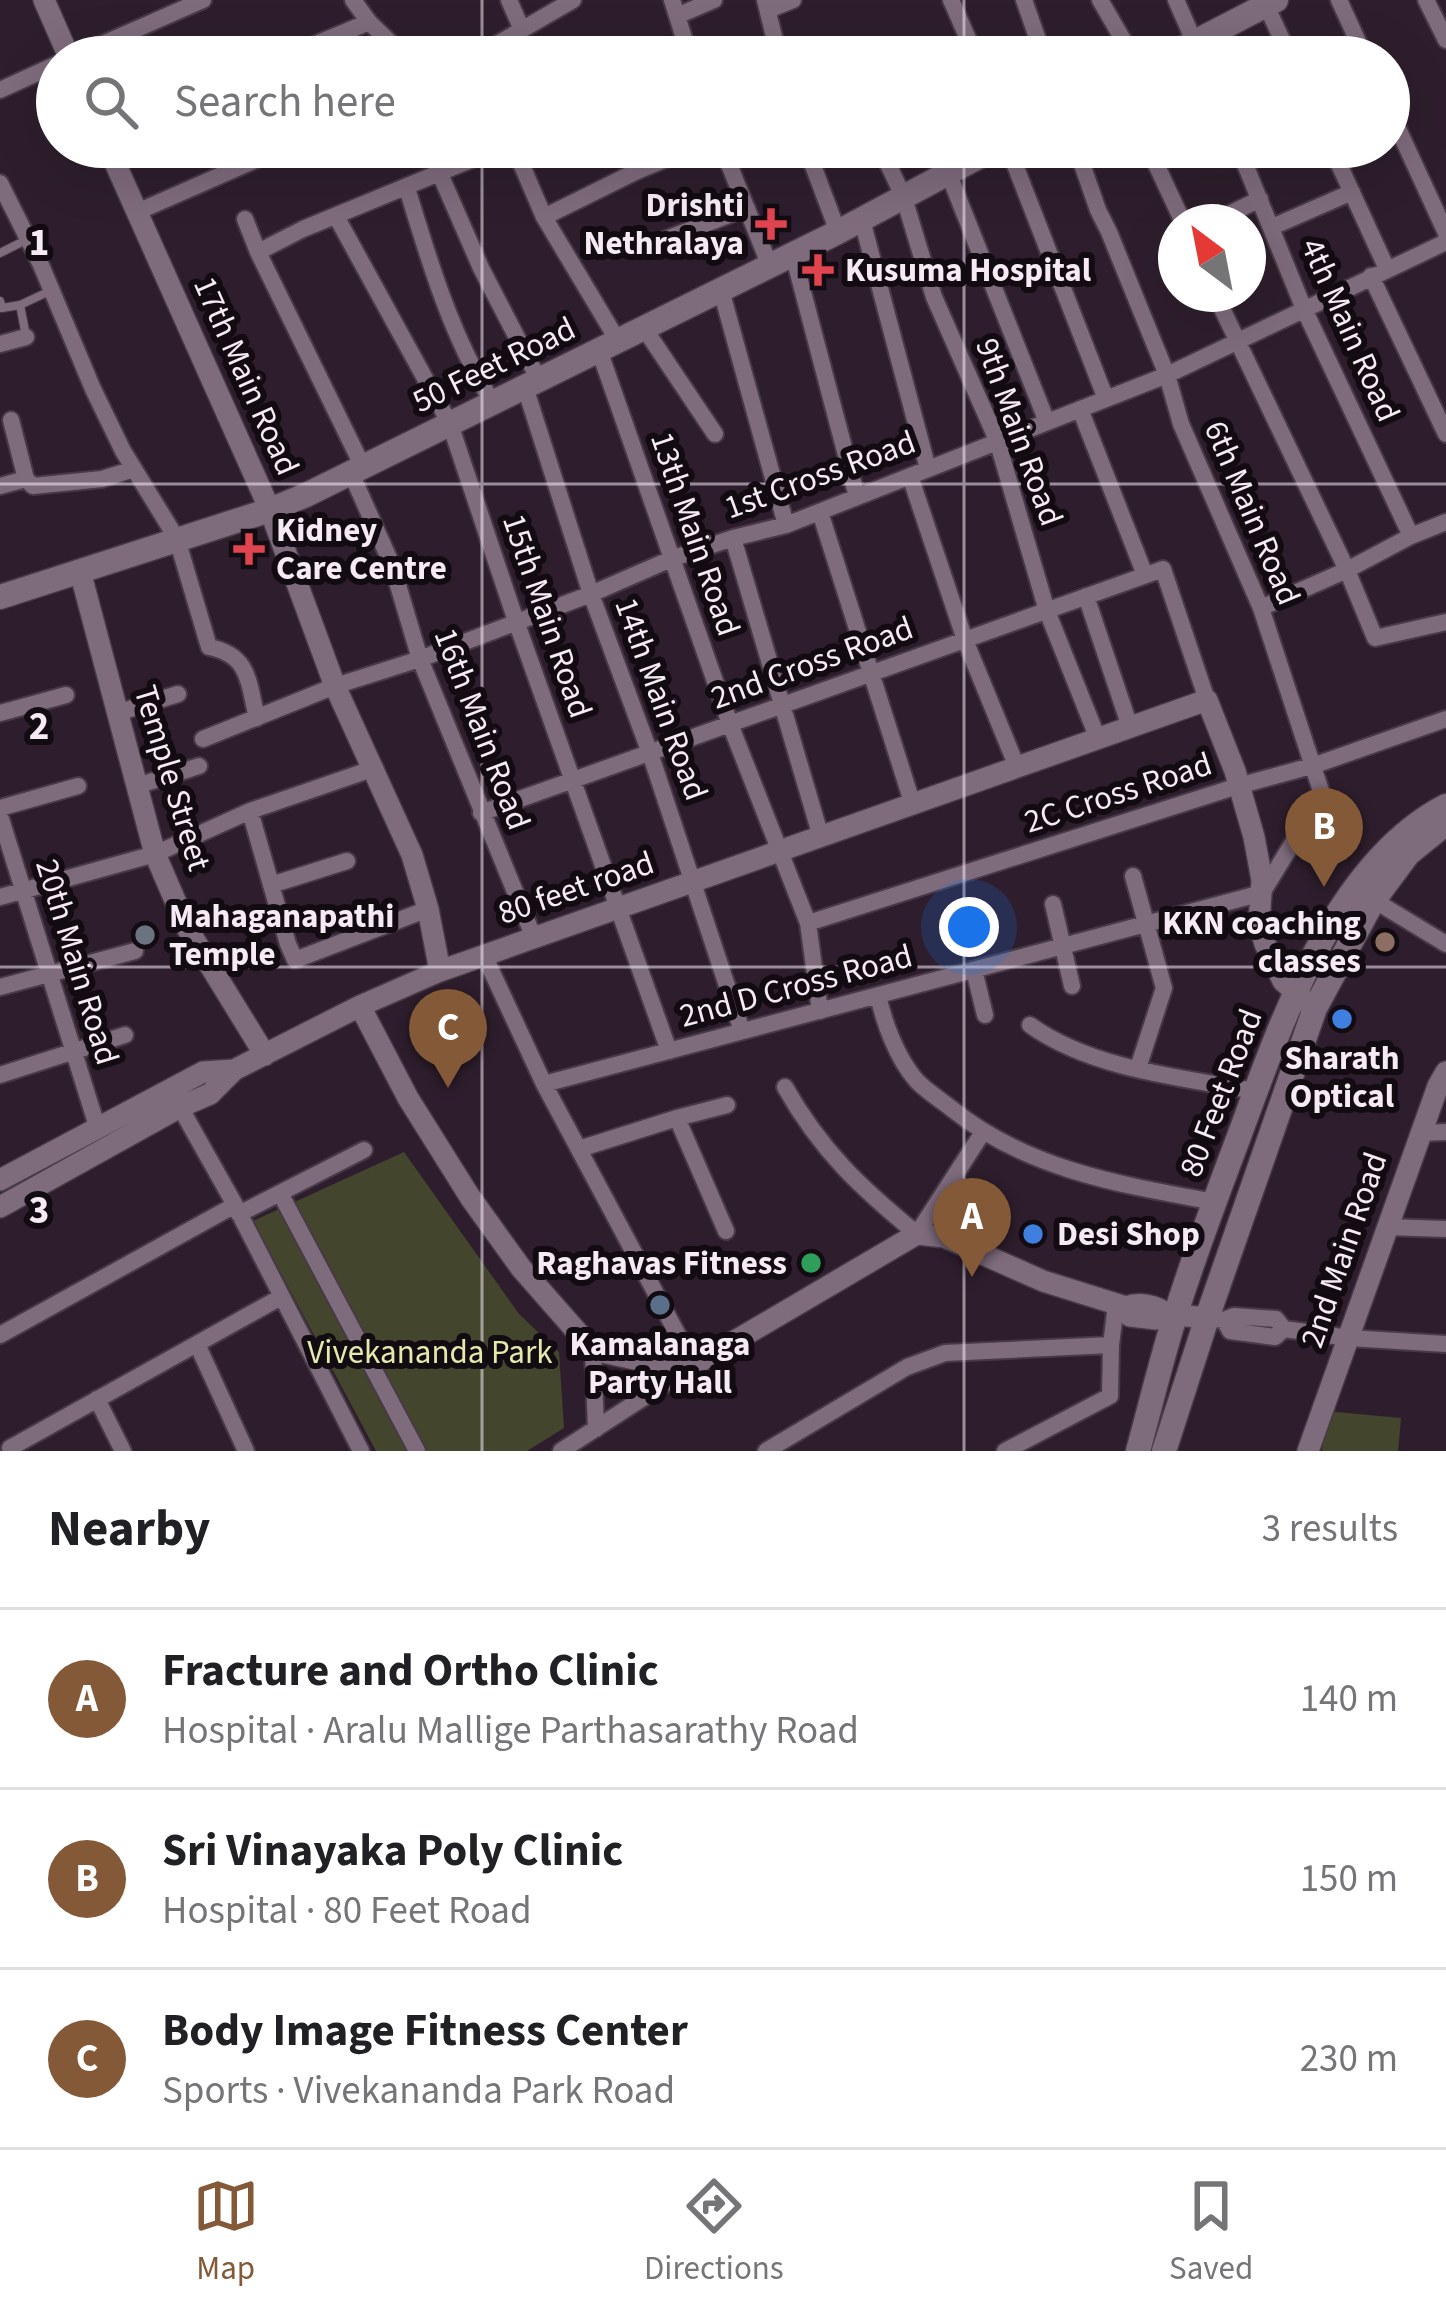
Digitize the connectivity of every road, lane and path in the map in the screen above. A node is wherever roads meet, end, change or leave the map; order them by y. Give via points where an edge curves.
1 (44, 0) edge
2 (203, 0) edge
3 (352, 0) edge
4 (510, 0) edge
5 (573, 0) edge
6 (715, 0) edge
7 (793, 0) edge
8 (951, 0) edge
9 (1024, 0) edge
10 (1100, 0) edge
11 (1176, 0) edge
12 (1339, 0) edge
13 (1426, 0) edge
14 (1271, 3) edge
15 (766, 5) edge
16 (674, 8) edge
17 (369, 22) junction
18 (522, 30) junction
19 (61, 36) edge
20 (120, 36) edge
21 (335, 36) edge
22 (384, 36) edge
23 (512, 36) edge
24 (774, 36) edge
25 (967, 36) edge
26 (1037, 36) edge
27 (1121, 36) edge
28 (1192, 36) edge
29 (1220, 36) edge
30 (1282, 36) edge
31 (1355, 36) edge
32 (1446, 40) edge
33 (36, 74) edge
34 (0, 90) edge
35 (1410, 156) edge
36 (117, 168) edge
37 (237, 168) edge
38 (454, 168) edge
39 (523, 168) edge
40 (644, 168) edge
41 (731, 168) edge
42 (814, 168) edge
43 (890, 168) edge
44 (948, 168) edge
45 (958, 168) edge
46 (1016, 168) edge
47 (1083, 168) edge
48 (1158, 168) edge
49 (1247, 168) edge
50 (1341, 168) edge
51 (950, 172) junction
52 (440, 174) junction
53 (0, 183) edge
54 (407, 188) junction
55 (1352, 192) junction
56 (904, 197) junction
57 (1260, 200) junction
58 (1175, 204) edge
59 (1251, 204) edge
60 (747, 208) junction
61 (137, 212) junction
62 (336, 216) junction
63 (544, 217) junction
64 (245, 219) dead end
65 (862, 220) junction
66 (1271, 227) junction
67 (838, 232) junction
68 (1446, 237) edge
69 (28, 239) junction
70 (648, 247) dead end
71 (258, 252) junction
72 (0, 253) edge
73 (794, 254) junction
74 (770, 266) junction
75 (1379, 272) junction
76 (52, 290) junction
77 (722, 290) junction
78 (0, 301) edge
79 (20, 304) junction
80 (1304, 309) junction
81 (1223, 312) edge
82 (644, 328) junction
83 (26, 337) joint
84 (1237, 341) junction
85 (0, 344) edge
86 (609, 345) junction
87 (1167, 375) junction
88 (532, 383) junction
89 (1106, 398) junction
90 (493, 403) junction
91 (1080, 409) junction
92 (11, 420) dead end
93 (1047, 422) junction
94 (450, 424) junction
95 (715, 434) dead end
96 (1446, 434) edge
97 (997, 440) junction
98 (134, 469) junction
99 (928, 469) junction
100 (357, 470) junction
101 (910, 476) junction
102 (26, 478) junction
103 (0, 485) edge
104 (856, 497) junction
105 (270, 510) junction
106 (820, 512) junction
107 (1446, 522) edge
108 (786, 525) junction
109 (1411, 536) junction
110 (733, 538) junction
111 (177, 539) junction
112 (671, 559) junction
113 (1347, 570) junction
114 (80, 571) junction
115 (1154, 572) junction
116 (591, 594) junction
117 (1086, 596) junction
118 (0, 597) edge
119 (1262, 608) junction
120 (1047, 611) junction
121 (517, 621) junction
122 (1446, 622) edge
123 (965, 640) junction
124 (421, 659) junction
125 (872, 674) junction
126 (335, 686) junction
127 (178, 694) dead end
128 (66, 695) dead end
129 (1207, 700) junction
130 (783, 705) junction
131 (0, 713) edge
132 (117, 713) junction
133 (257, 718) junction
134 (1446, 719) edge
135 (730, 724) junction
136 (1130, 727) junction
137 (203, 739) dead end
138 (1098, 739) junction
139 (650, 753) junction
140 (1315, 765) junction
141 (199, 766) dead end
142 (1017, 767) junction
143 (375, 768) junction
144 (573, 780) junction
145 (78, 786) dead end
146 (137, 786) junction
147 (1238, 786) junction
148 (913, 805) junction
149 (0, 812) edge
150 (250, 812) junction
151 (481, 813) junction
152 (1438, 819) edge
153 (821, 837) junction
154 (780, 852) junction
155 (155, 854) junction
156 (347, 861) dead end
157 (1133, 876) dead end
158 (694, 882) junction
159 (271, 885) junction
160 (25, 892) junction
161 (1262, 893) junction
162 (1365, 895) junction
163 (0, 897) edge
164 (1053, 904) dead end
165 (619, 908) junction
166 (428, 909) junction
167 (808, 922) junction
168 (1146, 924) junction
169 (534, 938) junction
170 (1446, 944) edge
171 (1063, 946) junction
172 (135, 951) dead end
173 (484, 956) junction
174 (974, 970) junction
175 (440, 971) junction
176 (50, 974) junction
177 (1072, 986) dead end
178 (0, 987) edge
179 (1294, 993) junction
180 (878, 995) junction
181 (360, 1006) junction
182 (1315, 1008) junction
183 (820, 1011) junction
184 (985, 1015) dead end
185 (1030, 1025) dead end
186 (742, 1031) junction
187 (125, 1035) dead end
188 (669, 1051) junction
189 (74, 1052) junction
190 (265, 1055) junction
191 (1138, 1068) junction
192 (234, 1070) junction
193 (1446, 1072) edge
194 (0, 1076) edge
195 (544, 1084) junction
196 (784, 1087) dead end
197 (1256, 1091) junction
198 (727, 1105) dead end
199 (180, 1107) junction
200 (677, 1118) junction
201 (97, 1126) junction
202 (983, 1132) junction
203 (1446, 1132) edge
204 (1420, 1133) junction
205 (579, 1149) junction
206 (364, 1150) dead end
207 (0, 1180) edge
208 (280, 1193) junction
209 (1215, 1202) junction
210 (0, 1207) edge
211 (237, 1210) junction
212 (1386, 1227) junction
213 (1446, 1228) edge
214 (726, 1231) dead end
215 (917, 1234) junction
216 (280, 1298) junction
217 (1121, 1305) junction
218 (1171, 1314) junction
219 (1215, 1319) junction
220 (0, 1335) edge
221 (1349, 1338) junction
222 (197, 1344) junction
223 (1446, 1344) edge
224 (1111, 1345) junction
225 (593, 1351) junction
226 (694, 1365) junction
227 (98, 1399) junction
228 (596, 1429) junction
229 (0, 1430) edge
230 (10, 1450) edge
231 (123, 1451) edge
232 (246, 1451) edge
233 (362, 1451) edge
234 (417, 1451) edge
235 (561, 1451) edge
236 (766, 1451) edge
237 (1005, 1451) edge
238 (1138, 1451) edge
239 (1164, 1451) edge
240 (1308, 1451) edge

1 - 19 street
2 - 20 street
3 - 17 street
4 - 18 street
5 - 18 street
6 - 16 street
7 - 15 street
8 - 25 street
9 - 26 street
10 - 27 street
11 - 28 street
12 - 31 street
13 - 32 street
14 - 29 main road
14 - 30 street
15 - 24 street
17 - 21 street
17 - 22 street
18 - 23 street
33 - 34 street
35 - 68 street
36 - 61 street, 17th Main Road
37 - 61 street
38 - 52 street
39 - 63 street, 13th Main Road
40 - 63 street
41 - 60 street
42 - 67 street
43 - 56 street, 9th Main Road
44 - 51 street
45 - 51 main road, 50 Feet Road
46 - 89 street
47 - 87 street, 6th Main Road
48 - 58 street
49 - 57 street, 4th Main Road
50 - 55 street
51 - 56 main road, 50 Feet Road
51 - 93 street
52 - 54 street
52 - 88 street
53 - 69 street
54 - 62 street
54 - 90 street via 472,370
55 - 66 street
55 - 75 street
56 - 65 main road, 50 Feet Road
56 - 97 street, 9th Main Road via 934,297
57 - 59 street
57 - 66 street, 4th Main Road
60 - 70 street
60 - 74 street
61 - 105 street, 17th Main Road
62 - 71 street
62 - 94 street, 15th Main Road
63 - 86 street, 13th Main Road
64 - 71 street, 16th Main Road
65 - 67 main road, 50 Feet Road
65 - 99 street
66 - 80 street, 4th Main Road
67 - 73 main road, 50 Feet Road
68 - 75 street, 1st Cross Road
69 - 72 lane
69 - 76 street
71 - 100 street, 16th Main Road
73 - 74 main road, 50 Feet Road
73 - 104 street
74 - 77 main road, 50 Feet Road
75 - 80 street, 1st Cross Road
75 - 96 street
76 - 79 lane
76 - 98 street
77 - 82 main road, 50 Feet Road
77 - 108 street
78 - 79 lane via 2,308
79 - 83 lane
80 - 84 street, 1st Cross Road
80 - 109 street, 4th Main Road
81 - 84 street
82 - 86 main road, 50 Feet Road
82 - 95 street
83 - 85 street
84 - 87 street, 1st Cross Road
84 - 113 street
86 - 88 main road, 50 Feet Road
86 - 112 street, 13th Main Road
87 - 89 street, 1st Cross Road
87 - 119 street, 6th Main Road
88 - 90 main road, 50 Feet Road
88 - 116 street, 14th Main Road
89 - 91 street, 1st Cross Road
90 - 94 main road, 50 Feet Road
91 - 93 street, 1st Cross Road
91 - 115 street
92 - 102 street
93 - 97 street, 1st Cross Road
94 - 100 main road, 50 Feet Road
94 - 121 street, 15th Main Road
97 - 99 street, 1st Cross Road
97 - 120 street, 9th Main Road
98 - 102 street via 33,486
98 - 111 street
99 - 101 street, 1st Cross Road
100 - 105 main road, 50 Feet Road
100 - 124 street, 16th Main Road
101 - 104 street, 1st Cross Road
101 - 123 street
102 - 103 street
104 - 106 street, 1st Cross Road
105 - 111 main road, 50 Feet Road
105 - 126 street, 17th Main Road
106 - 108 street, 1st Cross Road
106 - 125 street
107 - 109 street
108 - 110 street, 1st Cross Road
109 - 113 street
110 - 112 street, 1st Cross Road
110 - 130 street
111 - 114 main road, 50 Feet Road
111 - 133 street via 209,647 244,665
112 - 116 street, 1st Cross Road
112 - 135 street, 13th Main Road
113 - 119 street
113 - 122 street via 1376,638
114 - 118 main road, 50 Feet Road
114 - 132 street, Temple Street
115 - 117 street, 2nd Cross Road
115 - 129 street
116 - 121 street, 1st Cross Road
116 - 139 street, 14th Main Road
117 - 120 street, 2nd Cross Road
117 - 136 street
119 - 140 street, 6th Main Road
120 - 123 street, 2nd Cross Road
120 - 138 street, 9th Main Road
121 - 124 street, 1st Cross Road
121 - 144 street, 15th Main Road
123 - 125 street, 2nd Cross Road
123 - 142 street
124 - 126 street, 1st Cross Road
124 - 151 street, 16th Main Road
125 - 130 street, 2nd Cross Road
125 - 148 street
126 - 133 street, 1st Cross Road
126 - 143 street, 17th Main Road
127 - 132 street
128 - 131 street
129 - 136 street, 80 feet road
129 - 147 street
130 - 135 street, 2nd Cross Road
130 - 153 street
132 - 146 street, Temple Street
133 - 137 street, 1st Cross Road
134 - 140 street, 2C Cross Road
135 - 139 street, 2nd Cross Road
135 - 154 street, 13th Main Road
136 - 138 street, 80 feet road
138 - 142 street, 80 feet road
139 - 144 street, 2nd Cross Road
139 - 158 street, 14th Main Road
140 - 147 street, 2C Cross Road
140 - 161 street, 6th Main Road via 1324,800
141 - 146 street
142 - 148 street, 80 feet road
143 - 150 street
143 - 166 street, 17th Main Road
144 - 151 street, 2nd Cross Road
144 - 165 street, 15th Main Road
145 - 149 street
146 - 155 street, Temple Street
147 - 161 street
147 - 167 street, 2C Cross Road
148 - 153 street, 80 feet road
149 - 160 street, 20th Main Road
150 - 155 street
150 - 159 street
151 - 169 street, 16th Main Road
152 - 162 main road, 80 Feet Road via 1394,840
153 - 154 street, 80 feet road
154 - 158 street, 80 feet road
154 - 167 street, 13th Main Road
155 - 160 street
155 - 190 street, Temple Street via 187,928
156 - 159 street
157 - 168 street
158 - 165 street, 80 feet road
158 - 186 street, 14th Main Road
159 - 166 street via 296,960
160 - 163 street
160 - 176 street, 20th Main Road
161 - 168 street, 2nd D Cross Road
161 - 179 street via 1265,944
162 - 170 street
162 - 179 main road, 80 Feet Road via 1334,922
162 - 182 main road, 80 Feet Road
164 - 171 street
165 - 169 street, 80 feet road
165 - 188 street, 15th Main Road
166 - 175 street, 17th Main Road
167 - 183 street, 13th Main Road
168 - 171 street, 2nd D Cross Road
168 - 191 street via 1164,988
169 - 173 street, 80 feet road
171 - 174 street, 2nd D Cross Road
171 - 177 street
172 - 176 street
173 - 175 street, 80 feet road
173 - 195 street
174 - 180 street, 2nd D Cross Road
174 - 184 street
175 - 181 street, 80 feet road
176 - 178 street
176 - 189 street, 20th Main Road
179 - 182 street
179 - 197 main road, 80 Feet Road
180 - 183 street, 2nd D Cross Road
180 - 202 street via 884,1024 915,1079
181 - 190 street, 80 feet road
181 - 225 street via 470,1197
182 - 219 main road, 80 Feet Road
183 - 186 street, 2nd D Cross Road
185 - 191 street via 1054,1042
186 - 188 street, 2nd D Cross Road
187 - 189 street
188 - 195 street, 2nd D Cross Road
189 - 194 street
189 - 201 street, 20th Main Road
190 - 192 street, 80 feet road
191 - 197 street
192 - 199 street, 80 feet road via 211,1094
192 - 201 street via 203,1072
193 - 204 street, 2nd Main Road
195 - 205 street
196 - 215 street via 834,1159
197 - 209 main road, 80 Feet Road
198 - 200 street
199 - 210 street, 80 feet road
199 - 211 street
200 - 205 street
200 - 214 street
201 - 207 street
202 - 209 street via 1112,1183
202 - 215 street
203 - 204 street
204 - 212 street, 2nd Main Road
205 - 226 street
206 - 208 street
208 - 211 street
208 - 234 street
209 - 218 main road, 80 Feet Road
211 - 216 street
211 - 220 street
212 - 213 street
212 - 221 street, 2nd Main Road
215 - 217 street via 944,1237
215 - 226 street
216 - 222 street
216 - 233 street
217 - 218 street via 1130,1316
217 - 224 street
218 - 219 street
218 - 238 main road, 80 Feet Road
219 - 221 street via 1276,1319 1284,1329
219 - 239 main road, 80 Feet Road
221 - 223 street
221 - 240 street, 2nd Main Road
222 - 227 street
222 - 232 street
224 - 236 street via 945,1353 908,1366
224 - 237 street via 1110,1396
225 - 226 street
225 - 228 street
226 - 228 street
227 - 230 street
227 - 231 street
228 - 235 street
229 - 230 street

